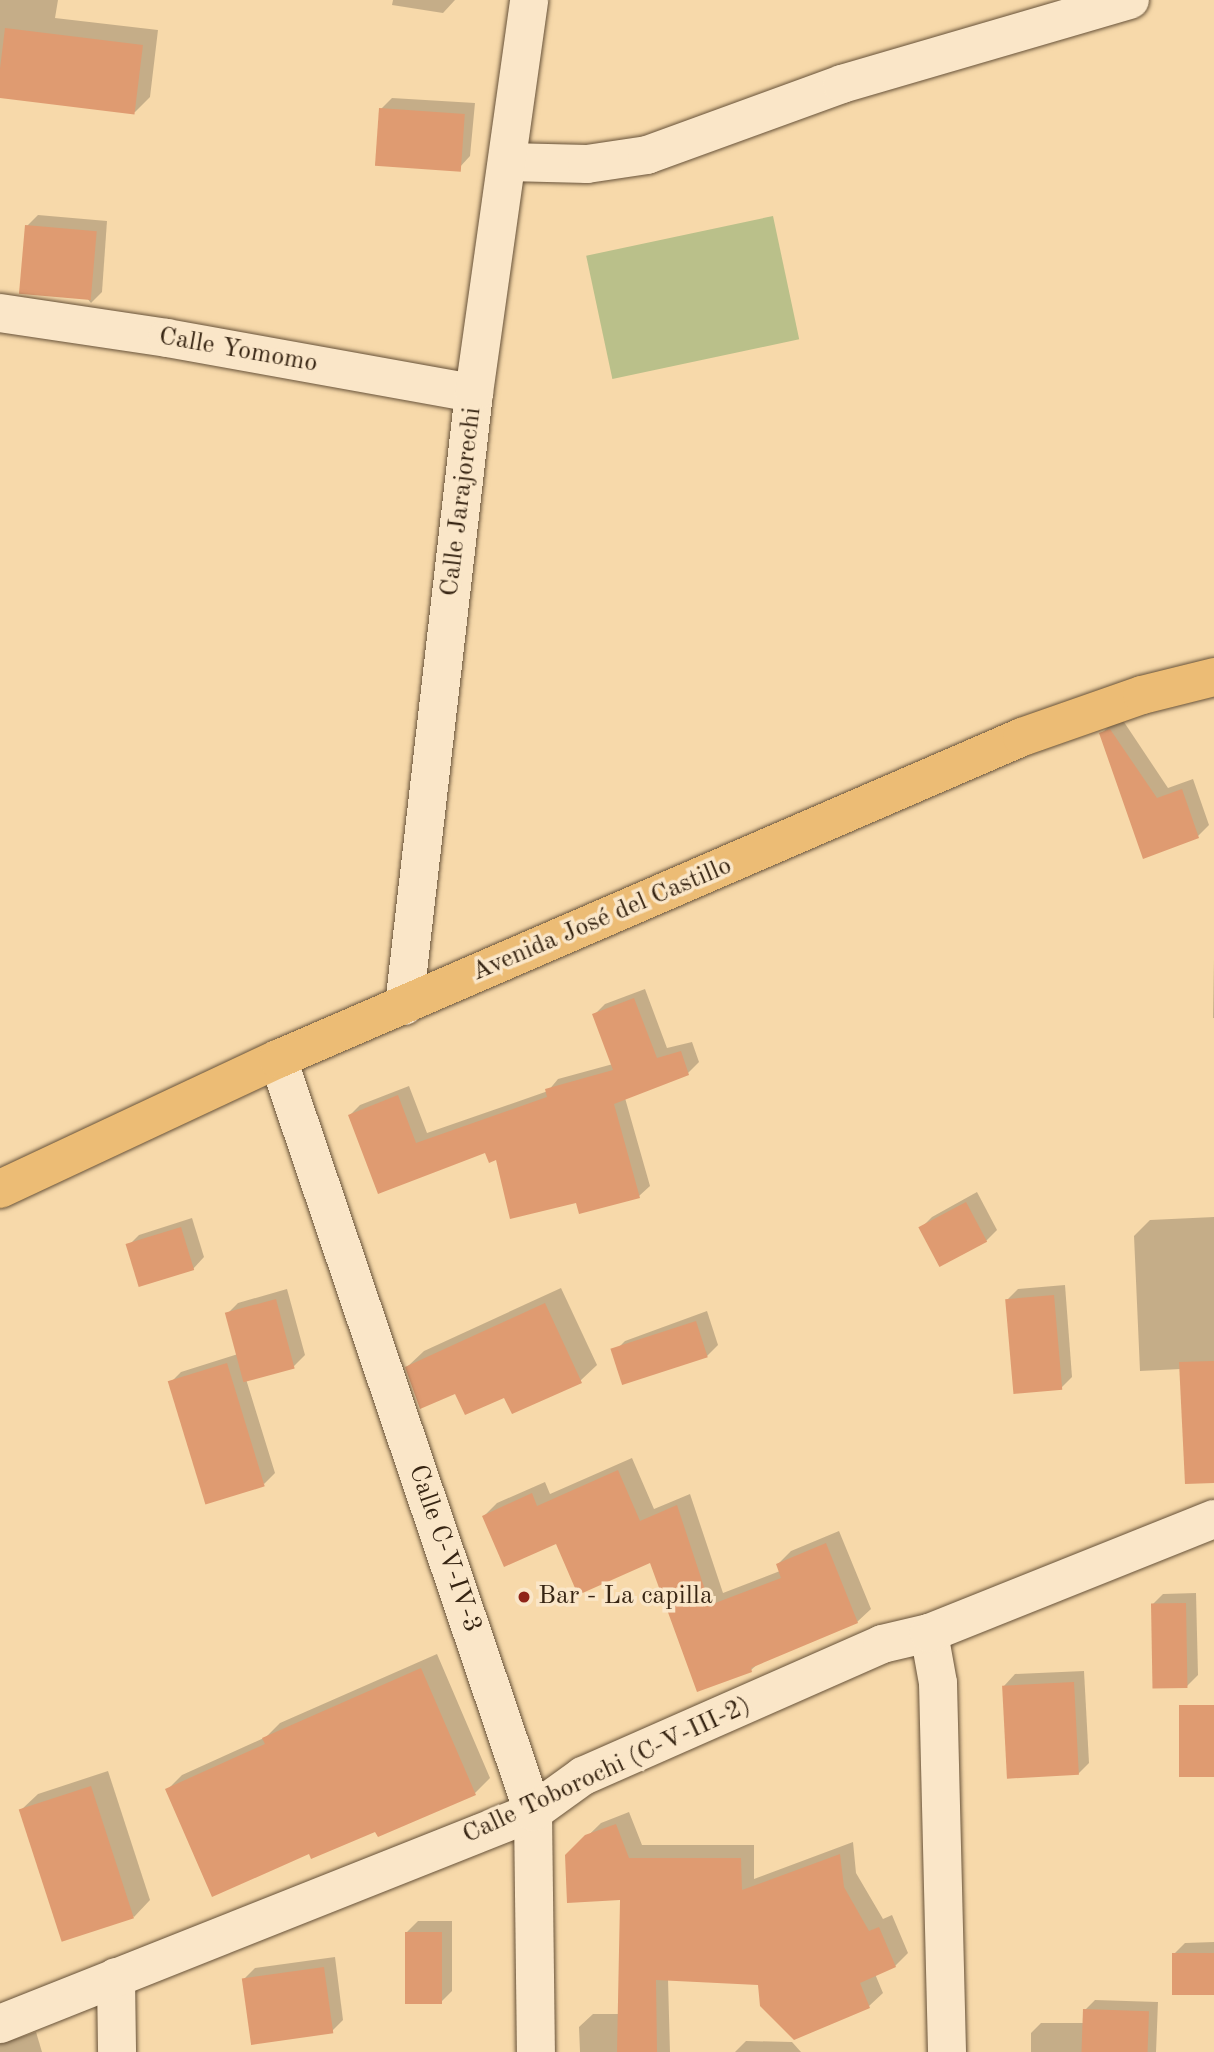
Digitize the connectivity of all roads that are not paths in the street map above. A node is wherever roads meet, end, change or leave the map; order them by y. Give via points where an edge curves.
1 (529, 0) edge
2 (1130, 0) edge
3 (508, 162) junction
4 (0, 313) edge
5 (474, 393) junction
6 (1214, 677) edge
7 (404, 1006) junction
8 (278, 1059) junction
9 (0, 1189) edge
10 (1214, 1519) edge
11 (929, 1633) junction
12 (533, 1812) junction
13 (116, 1977) junction
14 (0, 2024) edge
15 (117, 2052) edge
16 (536, 2052) edge
17 (947, 2052) edge

1 - 3 street, Calle Jarajorechi
2 - 3 street via 842,84 647,155 587,164
3 - 5 street, Calle Jarajorechi
4 - 5 street, Calle Yomomo
5 - 7 street, Calle Jarajorechi
6 - 7 main road, Avenida José del Castillo via 1142,695 1022,737
7 - 8 main road, Avenida José del Castillo
8 - 9 main road, Avenida José del Castillo
8 - 12 street, Calle C-V-IV-3
10 - 11 street, Calle Toborochi (C-V-III-2)
11 - 12 street, Calle Toborochi (C-V-III-2) via 882,1644 583,1776
11 - 17 street via 938,1683
12 - 13 street, Calle Toborochi (C-V-III-2)
12 - 16 street, Calle C-V-IV-3
13 - 14 street, Calle Toborochi (C-V-III-2)
13 - 15 street

